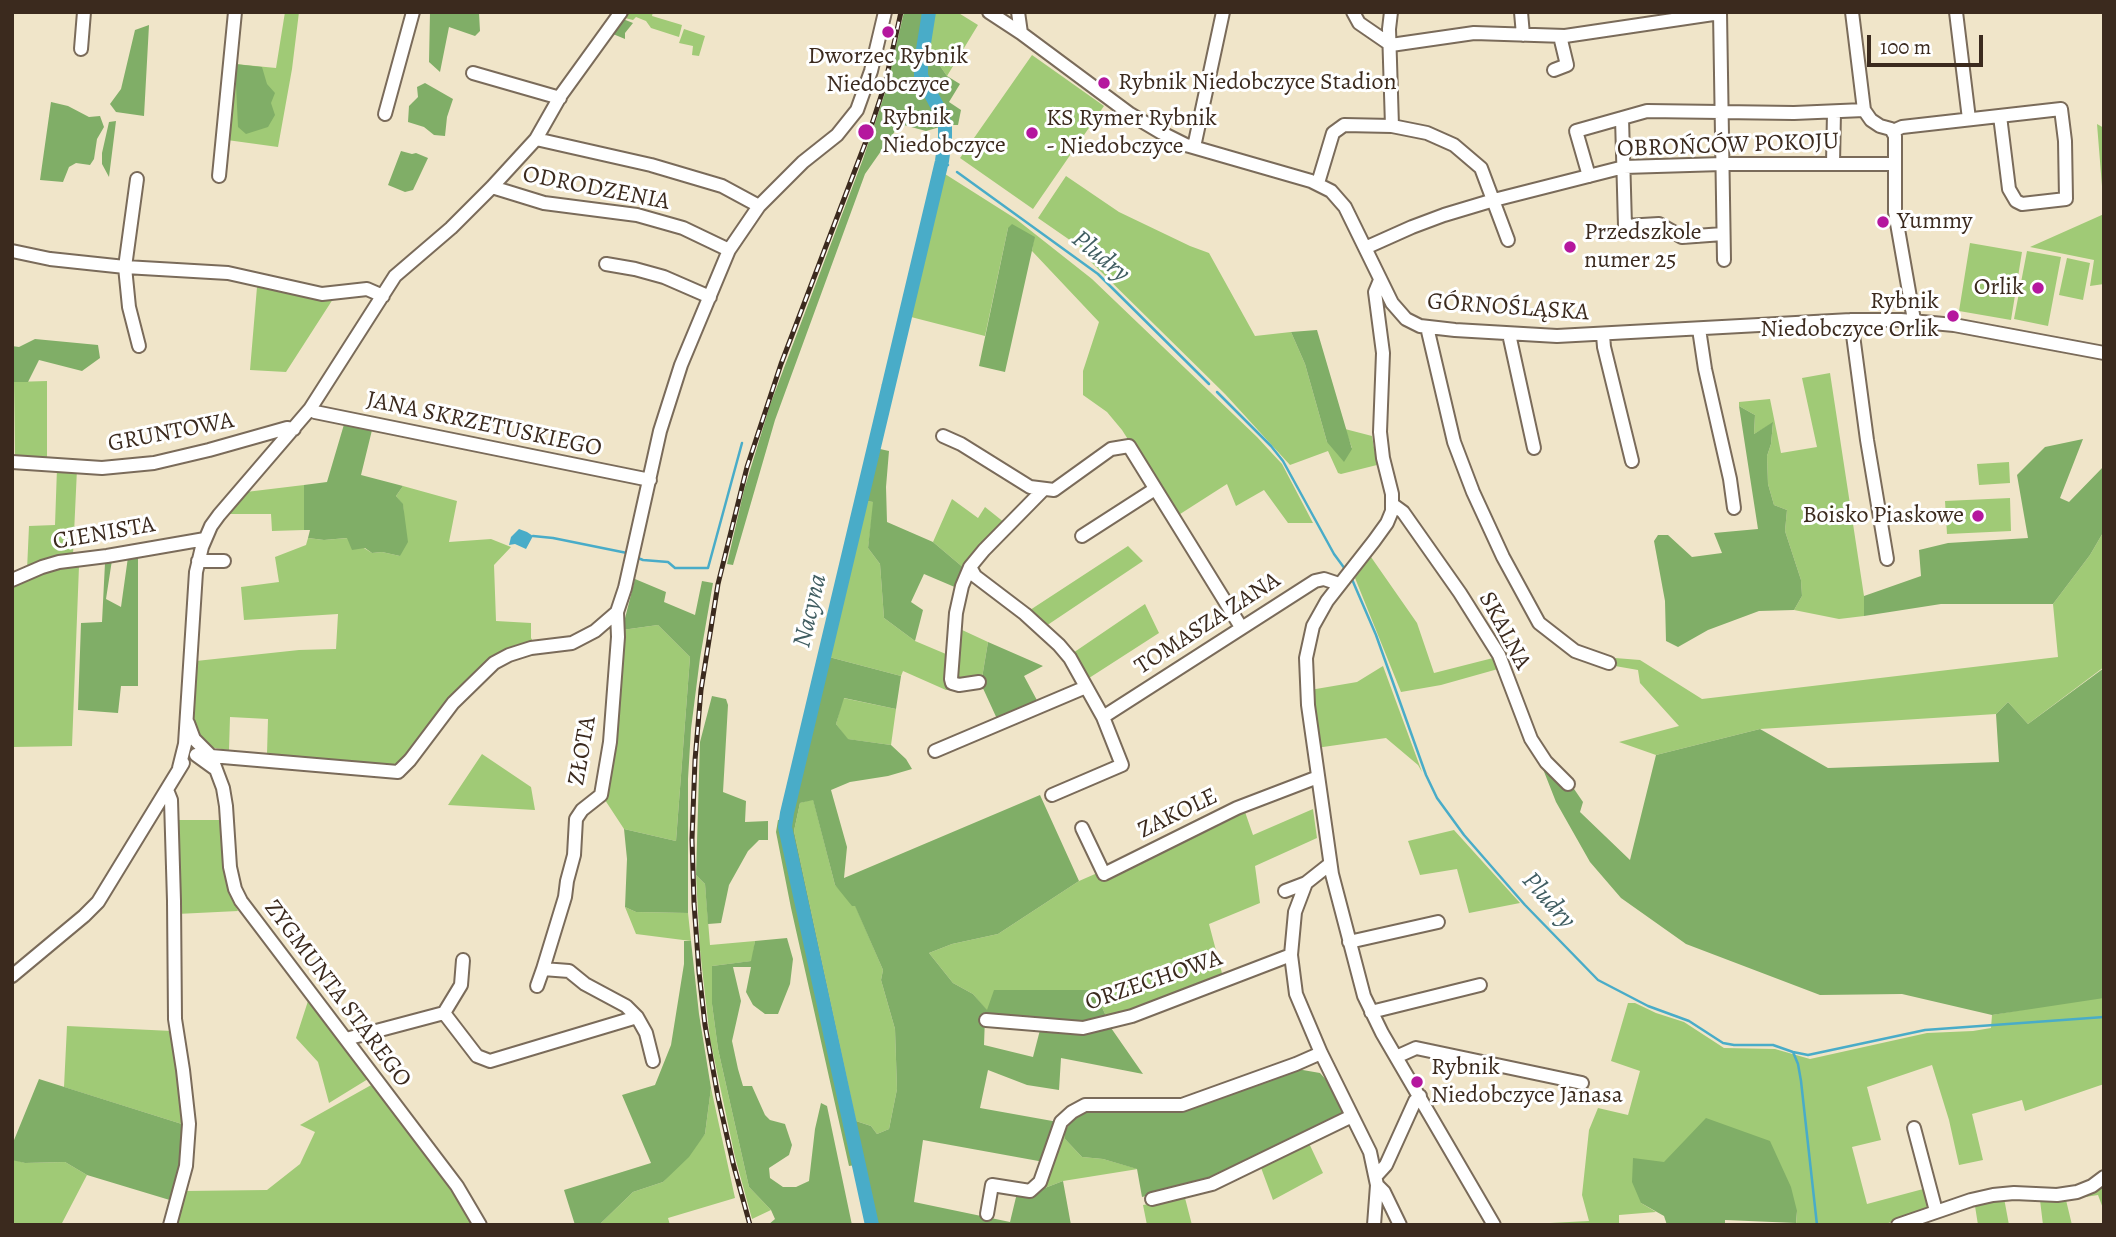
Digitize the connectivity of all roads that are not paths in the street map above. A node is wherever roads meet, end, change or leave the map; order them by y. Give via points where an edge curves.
1 (84, 12) edge
2 (235, 12) edge
3 (413, 12) edge
4 (621, 12) edge
5 (885, 12) edge
6 (989, 12) edge
7 (1016, 12) edge
8 (1223, 12) edge
9 (1353, 12) edge
10 (1391, 12) edge
11 (1521, 12) edge
12 (1852, 12) edge
13 (1956, 12) edge
14 (1720, 13) edge
15 (1001, 16) edge
16 (1021, 33) junction
17 (1523, 34) junction
18 (1560, 36) junction
19 (1391, 45) junction
20 (81, 49) dead end
21 (1554, 70) dead end
22 (473, 74) dead end
23 (560, 98) junction
24 (1864, 110) junction
25 (1834, 111) junction
26 (1722, 113) junction
27 (385, 114) dead end
28 (2000, 116) junction
29 (1622, 118) junction
30 (1969, 119) junction
31 (1392, 126) junction
32 (1893, 131) junction
33 (536, 139) junction
34 (1194, 147) junction
35 (1722, 164) junction
36 (1833, 164) junction
37 (1895, 164) junction
38 (1623, 167) junction
39 (219, 176) dead end
40 (1588, 176) junction
41 (137, 179) dead end
42 (1318, 183) junction
43 (492, 187) junction
44 (1494, 200) junction
45 (759, 206) junction
46 (1723, 234) junction
47 (1508, 240) dead end
48 (1365, 248) junction
49 (729, 250) junction
50 (12, 251) edge
51 (1724, 260) dead end
52 (606, 264) dead end
53 (125, 267) junction
54 (1380, 280) junction
55 (383, 296) junction
56 (710, 297) junction
57 (1851, 320) junction
58 (1914, 320) junction
59 (1432, 328) junction
60 (1699, 329) junction
61 (1509, 334) junction
62 (1603, 335) junction
63 (139, 346) dead end
64 (2104, 353) edge
65 (310, 409) junction
66 (294, 429) junction
67 (943, 436) dead end
68 (1534, 448) dead end
69 (1632, 461) dead end
70 (12, 462) edge
71 (650, 480) junction
72 (1044, 489) junction
73 (1155, 489) junction
74 (1392, 504) junction
75 (1734, 508) dead end
76 (1082, 536) dead end
77 (205, 539) junction
78 (1887, 559) dead end
79 (198, 561) junction
80 (224, 561) dead end
81 (970, 567) junction
82 (1345, 578) junction
83 (12, 580) edge
84 (617, 612) junction
85 (1241, 627) junction
86 (1609, 663) dead end
87 (979, 682) dead end
88 (1086, 687) junction
89 (1103, 717) junction
90 (935, 751) dead end
91 (197, 752) junction
92 (1318, 777) junction
93 (1568, 784) dead end
94 (167, 790) junction
95 (1052, 795) dead end
96 (1082, 828) dead end
97 (1330, 864) junction
98 (1306, 883) junction
99 (1285, 891) dead end
100 (1438, 922) dead end
101 (1349, 942) junction
102 (1291, 955) junction
103 (463, 960) dead end
104 (543, 969) junction
105 (12, 976) edge
106 (1480, 985) dead end
107 (537, 986) dead end
108 (1371, 1012) junction
109 (444, 1013) junction
110 (637, 1017) junction
111 (986, 1020) dead end
112 (346, 1040) junction
113 (1321, 1053) junction
114 (1396, 1056) junction
115 (653, 1061) dead end
116 (1582, 1083) dead end
117 (1420, 1096) junction
118 (1352, 1116) junction
119 (1914, 1128) dead end
120 (2104, 1177) edge
121 (1377, 1180) junction
122 (1152, 1199) dead end
123 (1936, 1211) junction
124 (987, 1214) dead end
125 (170, 1225) edge
126 (480, 1225) edge
127 (1374, 1225) edge
128 (1400, 1225) edge
129 (1494, 1225) edge
130 (1898, 1225) edge

1 - 20 street
2 - 39 street
3 - 27 street
4 - 23 street
5 - 45 street, ZŁOTA via 872,71 857,110 837,135
6 - 15 street, GÓRNOŚLĄSKA
7 - 15 street
7 - 16 street
8 - 34 street
9 - 19 street via 1359,23
10 - 19 street
11 - 17 street
12 - 24 street
13 - 30 street
14 - 18 street
14 - 26 street
15 - 16 street, GÓRNOŚLĄSKA
16 - 34 street, GÓRNOŚLĄSKA via 1139,120
17 - 18 street
17 - 19 street via 1474,33
18 - 21 street via 1567,65
19 - 31 street
22 - 23 street
23 - 33 street
24 - 25 street
24 - 32 street via 1876,124
25 - 26 street
25 - 36 street
26 - 29 street via 1651,111
26 - 35 street
28 - 28 street via 2009,189 2016,201 2066,199 2061,109
28 - 30 street
29 - 38 street
29 - 40 street via 1576,131
30 - 32 street
31 - 42 street via 1344,125 1333,133
31 - 44 street via 1427,133 1454,145 1481,168
32 - 37 street
33 - 43 street
33 - 45 street via 722,186
34 - 42 street, GÓRNOŚLĄSKA
35 - 36 street, OBROŃCÓW POKOJU
35 - 38 street, OBROŃCÓW POKOJU
35 - 46 street
36 - 37 street, OBROŃCÓW POKOJU
37 - 58 street via 1896,228
38 - 40 street, OBROŃCÓW POKOJU
38 - 46 street via 1625,226 1660,224 1682,237
40 - 44 street, OBROŃCÓW POKOJU
41 - 53 street
42 - 48 street, GÓRNOŚLĄSKA via 1343,203
43 - 49 street, ODRODZENIA via 544,203 637,215 683,228
43 - 55 street via 395,276
44 - 47 street
44 - 48 street, OBROŃCÓW POKOJU via 1412,226
45 - 49 street, ZŁOTA
46 - 51 street
48 - 54 street, GÓRNOŚLĄSKA
49 - 56 street, ZŁOTA
50 - 53 street
52 - 56 street via 664,277
53 - 55 street via 228,273 322,294 367,289
53 - 63 street
54 - 59 street, GÓRNOŚLĄSKA via 1402,315
54 - 74 street via 1375,292 1382,353 1380,436
55 - 65 street
56 - 71 street, ZŁOTA via 681,365
57 - 58 street, GÓRNOŚLĄSKA
57 - 60 street, GÓRNOŚLĄSKA
57 - 78 street
58 - 64 street, GÓRNOŚLĄSKA
59 - 61 street, GÓRNOŚLĄSKA
59 - 86 street via 1433,352 1454,442 1503,557 1539,623 1575,651
60 - 62 street, GÓRNOŚLĄSKA
60 - 75 street
61 - 62 street, GÓRNOŚLĄSKA
61 - 68 street
62 - 69 street
65 - 66 street
65 - 71 street, JANA SKRZETUSKIEGO
66 - 70 street, GRUNTOWA via 154,463 102,468
66 - 77 street via 219,515
67 - 72 street via 1030,487
71 - 84 street, ZŁOTA
72 - 73 street via 1054,490 1111,449 1129,446
72 - 81 street
73 - 76 street
73 - 85 street
74 - 82 street via 1384,527
74 - 93 street, SKALNA via 1403,512 1499,655 1531,739
77 - 79 street
77 - 83 street, CIENISTA via 76,558
79 - 80 street
79 - 91 street via 187,718
81 - 87 street via 956,613 951,679 959,685
81 - 88 street via 1059,645
82 - 85 street, TOMASZA ZANA via 1315,580
82 - 92 street via 1319,612 1306,654
84 - 91 street via 596,631 572,643 531,648 494,663 453,703 398,772
84 - 104 street, ZŁOTA via 610,742 601,795 576,819 565,897
85 - 89 street, TOMASZA ZANA
88 - 89 street
88 - 90 street
89 - 95 street via 1122,765
91 - 94 street via 179,768
91 - 112 street, ZYGMUNTA STAREGO via 224,794 229,862 237,895
92 - 96 street, ZAKOLE via 1237,808 1104,874
92 - 97 street
94 - 105 street via 93,907
94 - 125 street via 171,800 175,1018 189,1124 186,1166
97 - 98 street
97 - 101 street
98 - 99 street
98 - 102 street via 1296,912
100 - 101 street
101 - 108 street
102 - 111 street, ORZECHOWA via 1132,1016 1083,1028
102 - 113 street via 1296,994
103 - 109 street via 461,985
104 - 107 street, ZŁOTA
104 - 110 street via 569,971
106 - 108 street
108 - 114 street
109 - 110 street via 477,1056 490,1061
109 - 112 street
110 - 115 street
112 - 126 street, ZYGMUNTA STAREGO via 457,1186
113 - 118 street
113 - 124 street via 1182,1105 1085,1105 1061,1122 1040,1182 1030,1191 992,1185
114 - 116 street via 1416,1048
114 - 117 street
117 - 121 street
117 - 129 street
118 - 121 street via 1370,1152
118 - 122 street via 1212,1184
119 - 123 street
120 - 123 street via 2068,1194 1993,1195
121 - 127 street
121 - 128 street
123 - 130 street

